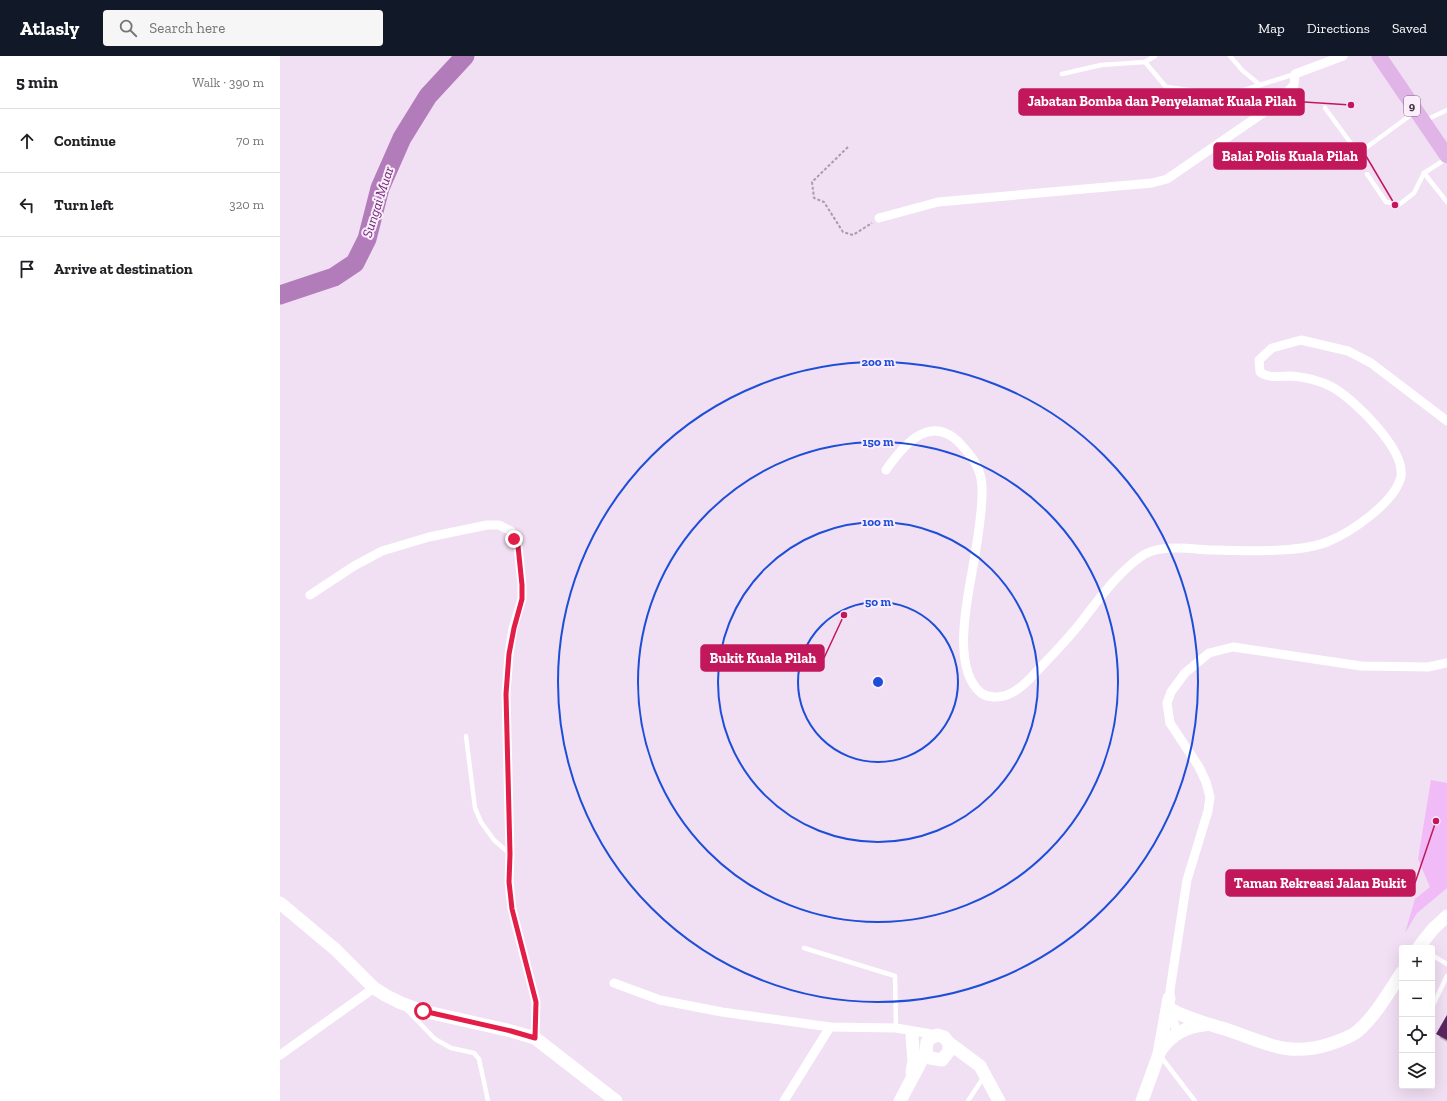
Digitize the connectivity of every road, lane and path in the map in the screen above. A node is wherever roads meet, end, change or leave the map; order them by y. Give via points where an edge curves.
1 (1155, 56) edge
2 (1230, 56) edge
3 (1343, 56) edge
4 (1378, 56) edge
5 (1145, 62) junction
6 (1062, 74) dead end
7 (1295, 74) junction
8 (1260, 85) junction
9 (1325, 108) dead end
10 (1447, 110) edge
11 (1419, 117) junction
12 (848, 147) dead end
13 (1358, 153) junction
14 (1447, 157) edge
15 (1345, 163) dead end
16 (1424, 173) junction
17 (1367, 174) dead end
18 (1447, 202) edge
19 (879, 218) joint
20 (1447, 421) edge
21 (886, 470) dead end
22 (310, 595) dead end
23 (1447, 664) edge
24 (466, 736) dead end
25 (510, 854) junction
26 (280, 903) edge
27 (1447, 916) edge
28 (1422, 945) edge
29 (804, 948) dead end
30 (1435, 957) edge
31 (1447, 964) edge
32 (1399, 976) edge
33 (1447, 976) edge
34 (614, 983) dead end
35 (374, 988) junction
36 (1435, 1001) edge
37 (1169, 1003) junction
38 (401, 1004) junction
39 (1209, 1025) junction
40 (830, 1027) junction
41 (896, 1028) junction
42 (1177, 1033) junction
43 (937, 1035) junction
44 (912, 1037) junction
45 (535, 1038) junction
46 (948, 1049) junction
47 (928, 1053) junction
48 (1159, 1054) junction
49 (280, 1055) edge
50 (983, 1070) junction
51 (909, 1085) junction
52 (488, 1101) edge
53 (616, 1101) edge
54 (784, 1101) edge
55 (900, 1101) edge
56 (968, 1101) edge
57 (999, 1101) edge
58 (1142, 1101) edge
59 (1195, 1101) edge

1 - 5 lane
2 - 8 lane
3 - 7 street
4 - 11 main road, 9
5 - 6 lane via 1101,65
5 - 8 lane via 1166,87 1219,94
7 - 8 lane
7 - 19 street via 1294,85 1272,106 1167,179 1152,183 938,202
9 - 13 lane
10 - 11 lane
11 - 13 lane
11 - 14 main road, 9
12 - 19 path via 812,182 814,198 824,202 843,232 853,235
13 - 15 lane
14 - 16 lane
16 - 17 lane via 1414,193 1400,204 1386,202
16 - 18 lane
20 - 21 street via 1371,363 1348,351 1301,340 1272,348 1259,360 1260,372 1265,375 1314,380 1331,386 1348,397 1378,428 1399,462 1401,477 1395,491 1382,505 1341,535 1308,548 1170,548 1147,552 1110,586 1028,681 1005,696 984,696 970,677 965,658 963,632 966,604 981,514 982,484 973,458 954,437 943,431 933,430 922,433 908,442 896,454
22 - 25 street via 382,551 429,537 486,525 499,525 511,531 518,546 522,599 509,654 506,694
23 - 37 street via 1428,667 1361,666 1233,647 1209,653 1185,673 1171,692 1167,703 1168,714 1170,723 1199,767 1210,797 1187,880
24 - 25 lane via 475,808 494,840
25 - 45 street via 509,882 512,909 536,1002
26 - 35 street via 331,945
27 - 28 street via 1432,930
29 - 41 lane via 895,976
30 - 31 lane
32 - 39 street via 1357,1032 1318,1048 1281,1049
33 - 36 lane
34 - 40 street via 660,1000 722,1012
35 - 38 street
35 - 49 street
37 - 39 street via 1186,1018
37 - 42 street
37 - 48 street
38 - 45 street via 443,1017
38 - 52 lane via 435,1039 451,1048 474,1053 479,1059
39 - 42 street via 1187,1028
40 - 41 street
40 - 54 street
41 - 43 street
41 - 44 street
42 - 48 street
43 - 46 street via 944,1037
43 - 47 street via 931,1038
44 - 47 street
44 - 51 street via 914,1061
45 - 53 street
46 - 47 street via 942,1060
46 - 50 street
47 - 51 street
48 - 58 street
48 - 59 lane
50 - 56 lane
50 - 57 street
51 - 55 street

